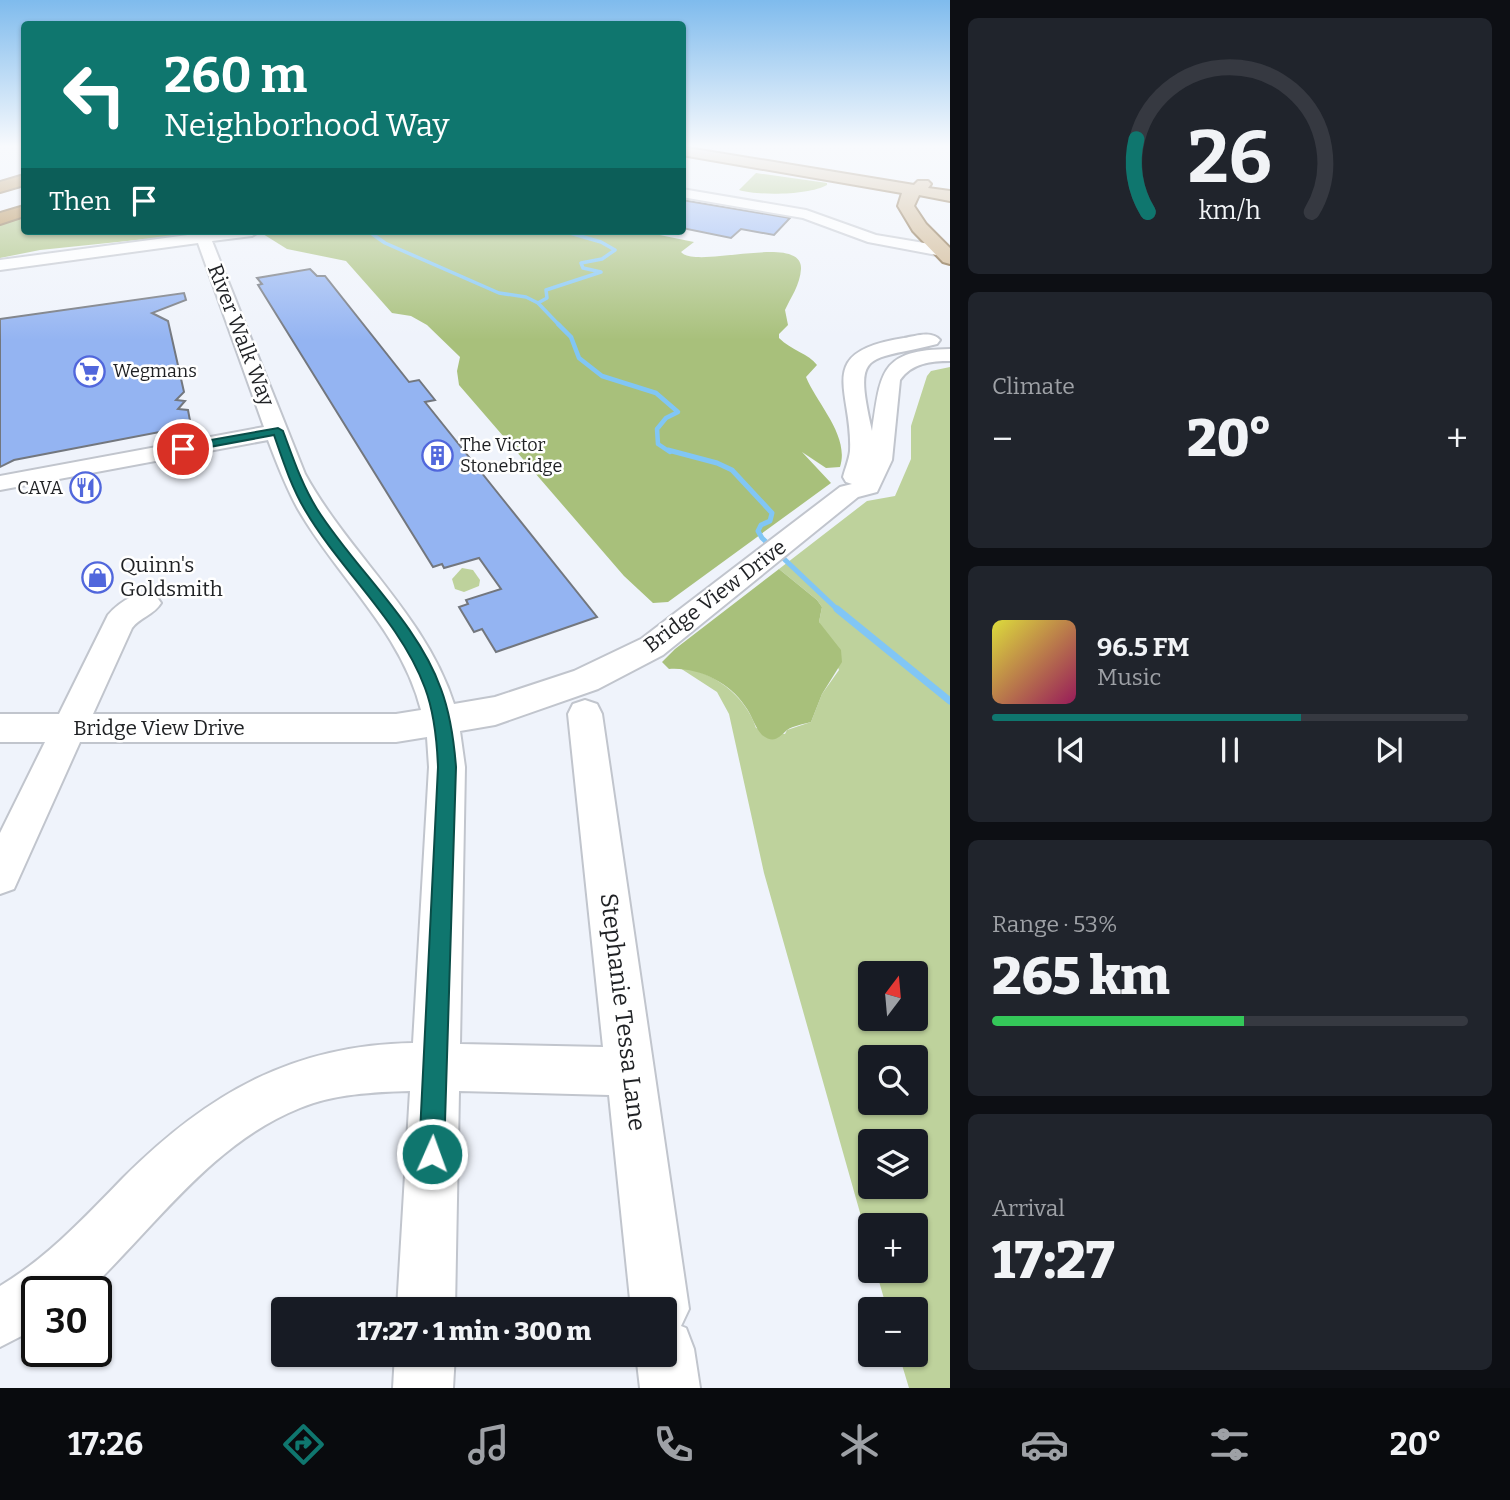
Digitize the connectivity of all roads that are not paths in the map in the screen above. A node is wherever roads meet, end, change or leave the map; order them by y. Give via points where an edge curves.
1 (790, 211) edge
2 (905, 211) edge
3 (910, 211) edge
4 (21, 212) edge
5 (912, 217) junction
6 (0, 219) edge
7 (239, 235) edge
8 (862, 235) junction
9 (207, 247) junction
10 (946, 255) edge
11 (0, 265) edge
12 (950, 340) edge
13 (950, 355) edge
14 (278, 431) junction
15 (0, 483) edge
16 (849, 492) junction
17 (146, 603) dead end
18 (586, 714) dead end
19 (441, 722) junction
20 (0, 728) edge
21 (69, 728) junction
22 (0, 874) edge
23 (435, 1067) junction
24 (630, 1071) junction
25 (61, 1276) edge
26 (426, 1297) edge
27 (658, 1297) edge
28 (21, 1306) edge
29 (0, 1318) edge
30 (425, 1367) edge
31 (667, 1367) edge
32 (424, 1388) edge
33 (670, 1388) edge

1 - 8 street
2 - 5 main road
3 - 5 main road
4 - 6 highway
5 - 8 street via 911,233 901,237
5 - 10 main road
7 - 9 street
8 - 10 street
9 - 11 street via 154,245
9 - 14 street, River Walk Way
12 - 16 street via 896,345 879,350 857,366 851,385 862,463
13 - 16 street, Bridge View Drive via 922,358 894,372 875,475 868,487
14 - 15 street
14 - 19 street, River Walk Way via 312,510 416,652 434,689
16 - 19 street, Bridge View Drive via 652,647 586,680 495,711
17 - 21 street via 119,623
18 - 24 street, Stephanie Tessa Lane
19 - 21 street, Bridge View Drive via 397,727
19 - 23 street, River Walk Way via 447,767
20 - 21 street, Bridge View Drive
21 - 22 street
23 - 24 street
23 - 25 street via 321,1077 238,1115 181,1158
23 - 26 street, River Walk Way
24 - 27 street, Stephanie Tessa Lane
28 - 29 street
30 - 32 street
31 - 33 street

